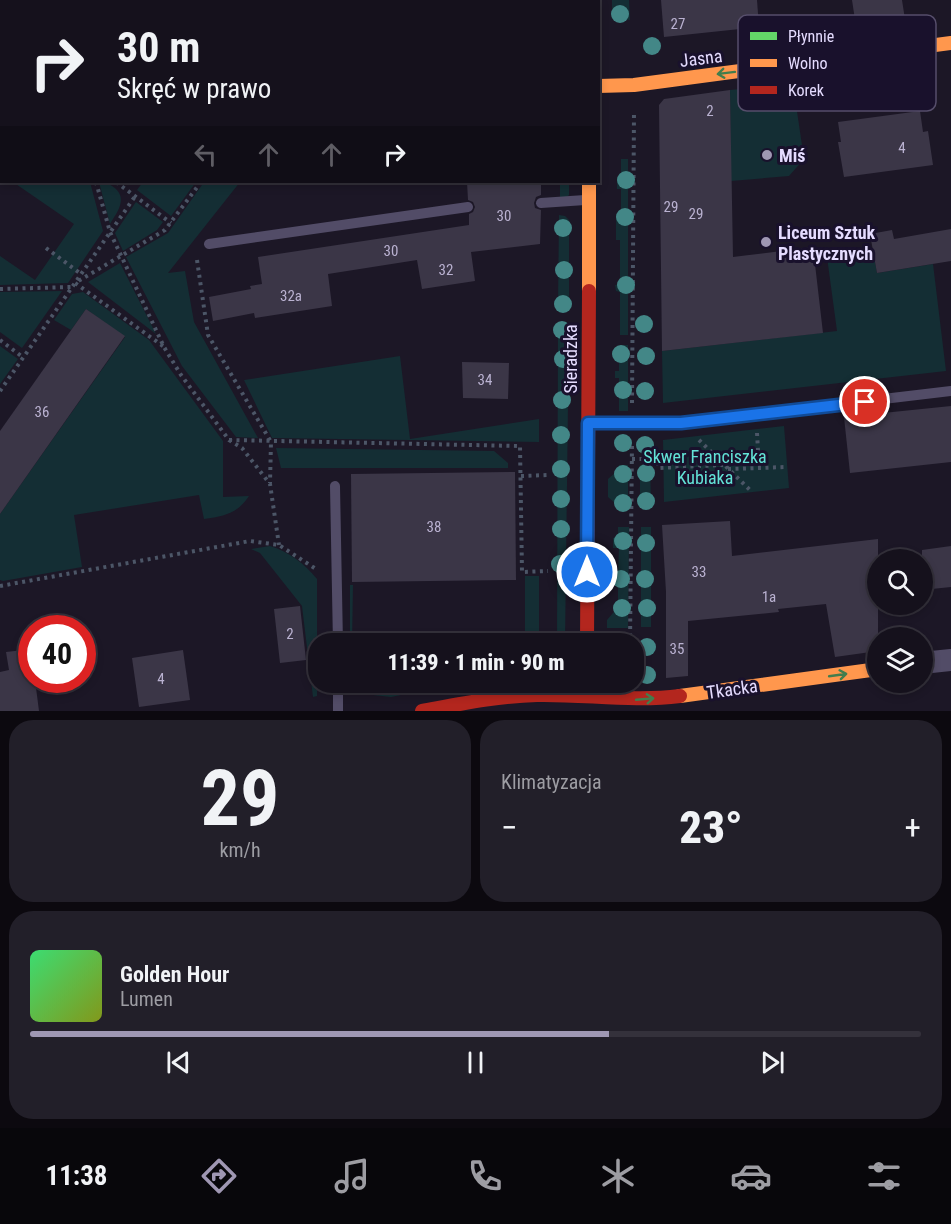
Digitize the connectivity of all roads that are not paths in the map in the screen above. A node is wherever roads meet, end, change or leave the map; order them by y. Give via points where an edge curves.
1 (951, 43) edge
2 (936, 45) edge
3 (738, 71) edge
4 (600, 86) edge
5 (589, 183) edge
6 (589, 200) junction
7 (541, 203) dead end
8 (468, 207) dead end
9 (209, 244) dead end
10 (951, 391) edge
11 (588, 423) junction
12 (335, 486) dead end
13 (338, 633) edge
14 (587, 633) edge
15 (951, 660) edge
16 (933, 662) edge
17 (867, 670) edge
18 (338, 693) edge
19 (587, 704) edge
20 (338, 711) edge
21 (422, 711) edge

1 -> 2 street, Jasna
3 -> 4 street, Jasna
5 - 6 street, Sieradzka
6 - 7 lane
6 - 11 street, Sieradzka
8 - 9 lane
10 - 11 lane via 681,423
11 - 14 street, Sieradzka
12 - 13 lane
15 - 16 street
19 -> 17 street, Tkacka
18 - 20 lane
19 - 21 street, Tkacka via 548,695

